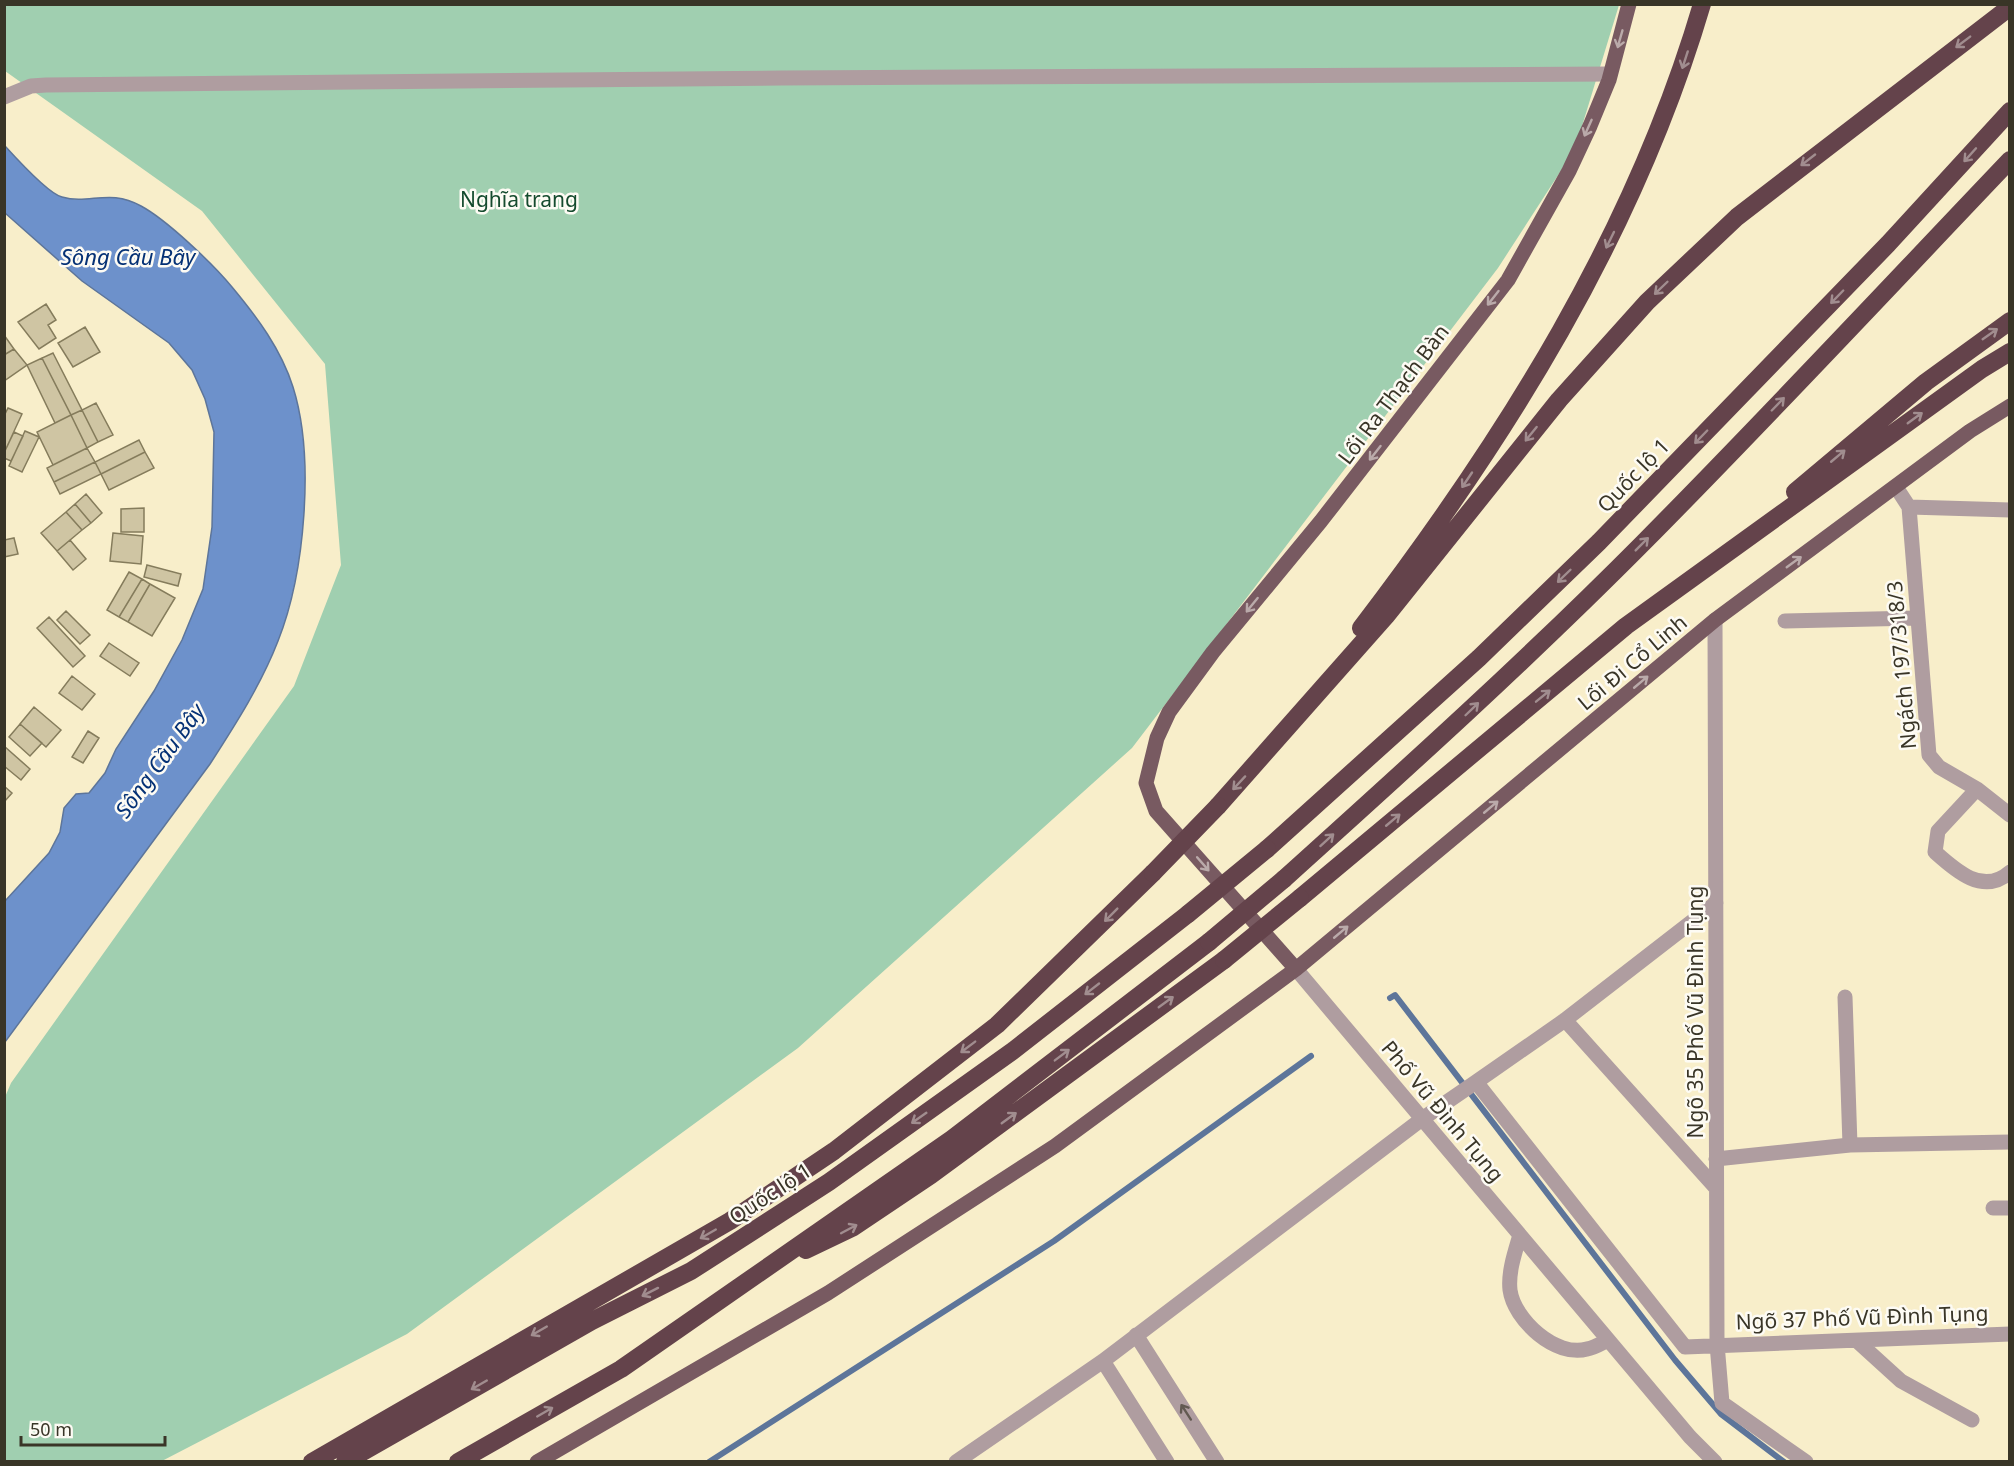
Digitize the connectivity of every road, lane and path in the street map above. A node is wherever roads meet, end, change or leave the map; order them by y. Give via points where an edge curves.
1 (1629, 4) edge
2 (1702, 4) edge
3 (2010, 6) edge
4 (1610, 74) junction
5 (4, 97) edge
6 (2010, 111) edge
7 (2010, 160) edge
8 (2010, 321) edge
9 (2010, 352) edge
10 (2010, 406) edge
11 (1902, 496) junction
12 (2010, 510) edge
13 (1698, 576) junction
14 (1917, 618) junction
15 (1715, 620) junction
16 (1785, 621) dead end
17 (1261, 760) junction
18 (1146, 783) joint
19 (1977, 789) junction
20 (2010, 815) edge
21 (2010, 872) edge
22 (1716, 903) junction
23 (1296, 969) junction
24 (1845, 997) dead end
25 (1565, 1020) junction
26 (1476, 1082) junction
27 (1422, 1119) junction
28 (2010, 1142) edge
29 (1850, 1145) junction
30 (1716, 1159) junction
31 (1716, 1188) junction
32 (1994, 1208) dead end
33 (2010, 1208) edge
34 (1520, 1235) junction
35 (758, 1272) junction
36 (2010, 1334) edge
37 (1136, 1335) junction
38 (1608, 1340) junction
39 (1857, 1341) junction
40 (1717, 1344) junction
41 (1103, 1361) junction
42 (1972, 1420) dead end
43 (312, 1461) edge
44 (345, 1461) edge
45 (458, 1461) edge
46 (537, 1461) edge
47 (956, 1461) edge
48 (1167, 1461) edge
49 (1217, 1461) edge
50 (1715, 1461) edge
51 (1806, 1461) edge

1 -> 4 main road, Lối Ra Thạch Bàn
2 -> 17 highway via 1676,86 1631,196 1545,362 1394,586
3 -> 17 highway via 1737,217 1647,302 1558,400 1386,616
4 - 5 street via 46,85 23,88
4 -> 18 main road, Lối Ra Thạch Bàn via 1569,171 1508,280 1322,522 1213,652 1169,712 1157,738
6 -> 44 highway, Quốc lộ 1, bridge via 1888,244 1599,542 1471,666 1267,849 1188,914 1014,1050 829,1182 691,1271 591,1321
35 -> 7 highway, bridge via 952,1139 1209,942 1284,879 1460,720 1642,543 1826,356
13 -> 8 highway via 1926,382
13 -> 9 highway
10 - 11 main road, Lối Đi Cổ Linh via 1970,430
11 - 12 street
11 - 14 street, Ngách 197/318/3
15 -> 11 main road, Lối Đi Cổ Linh
35 -> 13 highway, bridge via 852,1228 969,1148 1224,960 1626,626
14 - 16 street
14 - 19 street, Ngách 197/318/3 via 1929,755 1939,767
15 - 22 street, Ngõ 35 Phố Vũ Đình Tụng
23 -> 15 main road, Lối Đi Cổ Linh
17 -> 43 highway, bridge via 1153,873 997,1025 834,1151 730,1221
18 -> 23 main road, Phố Vũ Đình Tụng via 1156,811
19 - 20 street, Ngách 197/318/3
19 - 21 street via 1938,831 1935,852 1963,877 1983,882
22 - 25 street
22 - 30 street, Ngõ 35 Phố Vũ Đình Tụng
23 - 27 street, Phố Vũ Đình Tụng
23 - 46 main road, Lối Đi Cổ Linh via 1055,1146 919,1236
24 - 29 street
25 - 26 street
25 - 31 street
26 - 27 street
26 - 40 street, Ngõ 37 Phố Vũ Đình Tụng via 1685,1347
27 - 34 street, Phố Vũ Đình Tụng
27 - 37 street
28 - 29 street
29 - 30 street
30 - 31 street, Ngõ 35 Phố Vũ Đình Tụng
31 - 40 street, Ngõ 35 Phố Vũ Đình Tụng
32 - 33 street
34 - 38 street, Phố Vũ Đình Tụng
34 - 38 street via 1510,1290 1529,1327 1561,1347 1585,1350
45 -> 35 highway via 621,1369
36 - 39 street, Ngõ 37 Phố Vũ Đình Tụng
37 - 41 street
49 -> 37 street
38 - 50 street, Phố Vũ Đình Tụng
39 - 40 street, Ngõ 37 Phố Vũ Đình Tụng
39 - 42 street via 1901,1381
40 - 51 street, Ngõ 35 Phố Vũ Đình Tụng via 1722,1403
41 - 47 street
41 - 48 street

